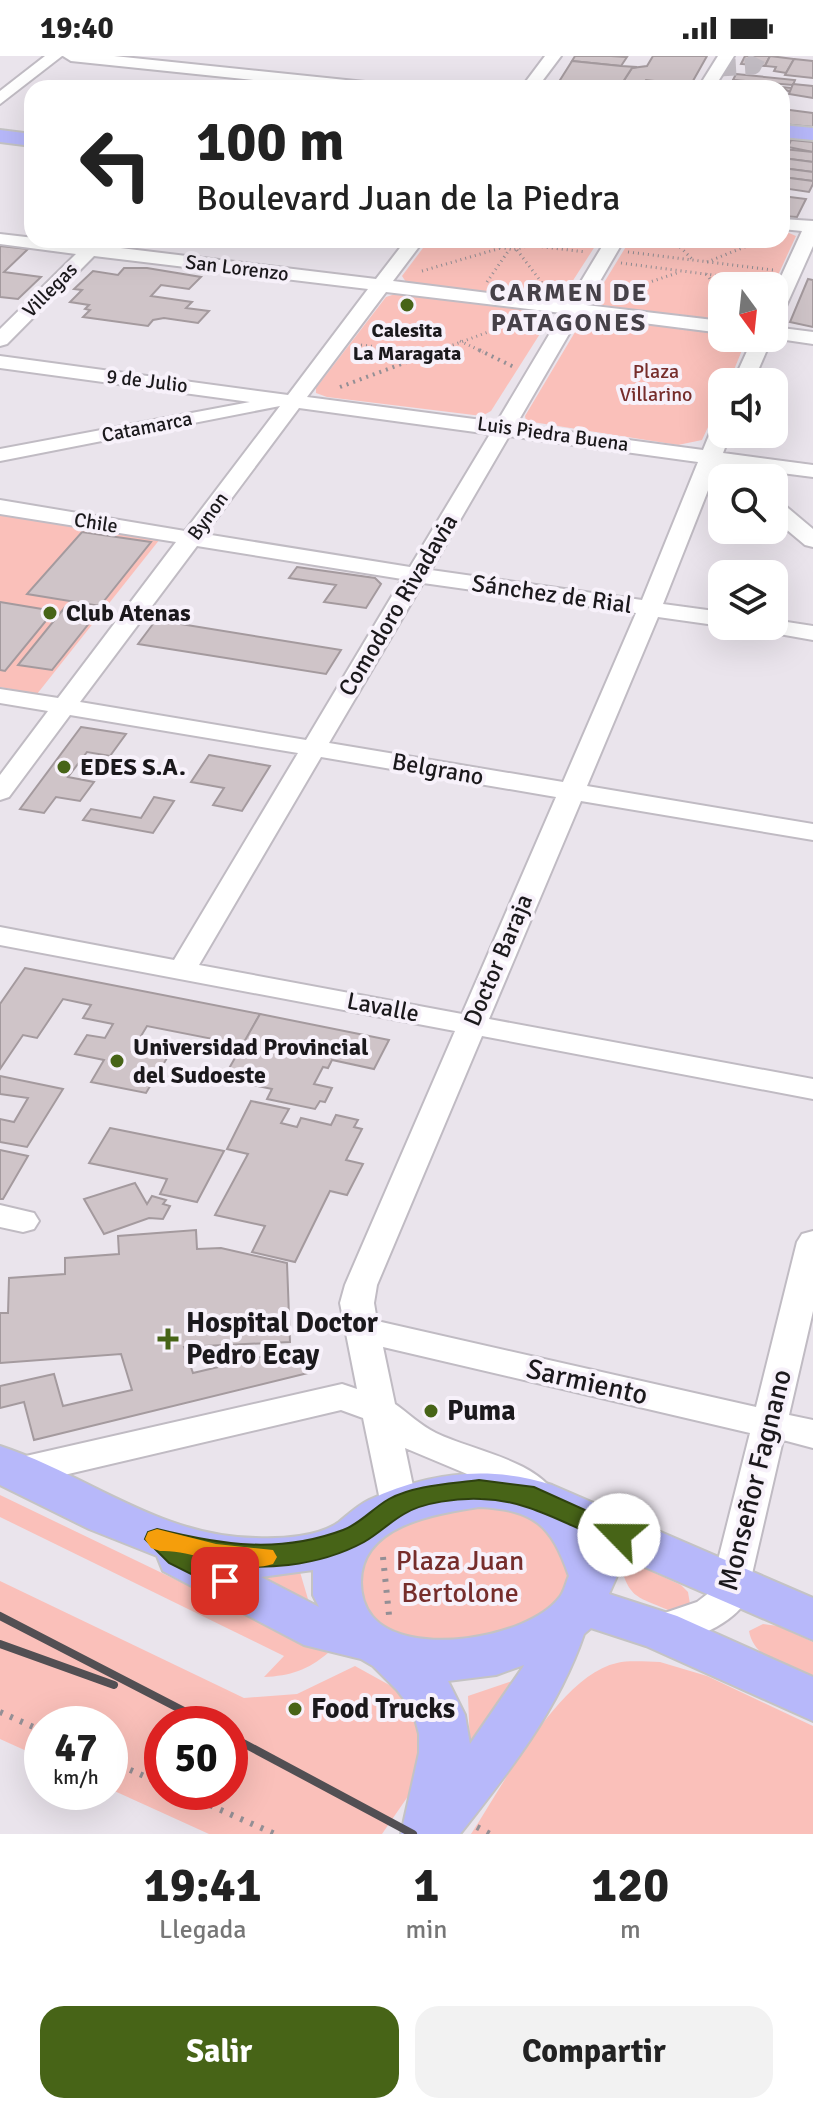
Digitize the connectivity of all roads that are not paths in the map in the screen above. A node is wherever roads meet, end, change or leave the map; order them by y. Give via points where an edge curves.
1 (54, 56) edge
2 (71, 56) edge
3 (284, 56) edge
4 (553, 56) edge
5 (726, 56) edge
6 (244, 80) edge
7 (260, 80) edge
8 (535, 80) edge
9 (711, 80) edge
10 (0, 99) edge
11 (790, 132) edge
12 (813, 134) edge
13 (0, 136) edge
14 (24, 139) edge
15 (790, 225) edge
16 (813, 227) edge
17 (0, 239) edge
18 (24, 241) edge
19 (92, 248) edge
20 (116, 248) edge
21 (409, 248) edge
22 (618, 248) edge
23 (788, 282) edge
24 (379, 285) junction
25 (572, 309) junction
26 (708, 325) edge
27 (788, 335) edge
28 (813, 338) edge
29 (0, 340) edge
30 (0, 362) edge
31 (293, 399) junction
32 (501, 427) junction
33 (713, 448) edge
34 (0, 455) edge
35 (710, 456) junction
36 (720, 464) edge
37 (813, 471) edge
38 (0, 507) edge
39 (788, 519) edge
40 (193, 538) junction
41 (813, 540) edge
42 (418, 575) junction
43 (650, 608) junction
44 (708, 617) edge
45 (788, 629) edge
46 (813, 633) edge
47 (0, 696) edge
48 (62, 707) junction
49 (312, 748) junction
50 (571, 791) junction
51 (0, 792) edge
52 (813, 832) edge
53 (0, 936) edge
54 (182, 970) junction
55 (470, 1024) junction
56 (813, 1089) edge
57 (813, 1242) edge
58 (362, 1330) junction
59 (377, 1409) junction
60 (770, 1425) junction
61 (813, 1434) edge
62 (8, 1468) edge
63 (556, 1508) junction
64 (378, 1519) junction
65 (157, 1539) junction
66 (732, 1584) junction
67 (573, 1616) junction
68 (813, 1620) edge
69 (660, 1630) junction
70 (382, 1647) junction
71 (813, 1700) edge
72 (427, 1834) edge

1 - 10 street
2 - 6 street
3 - 7 street
4 - 8 street
5 - 9 street
11 - 12 main road
13 - 14 main road
15 - 16 street
16 - 23 street
17 - 18 street, San Lorenzo
19 - 29 street, Villegas
20 - 24 street, San Lorenzo
21 - 24 street, Bynon
22 - 25 street, Comodoro Rivadavia
24 - 25 street, San Lorenzo
24 - 31 street, Bynon
25 - 26 street, San Lorenzo
25 - 32 street, Comodoro Rivadavia
27 - 28 street
30 - 31 street, 9 de Julio
31 - 32 street, Luis Piedra Buena
31 - 34 street, Catamarca
31 - 40 street, Bynon
32 - 35 street, Luis Piedra Buena
32 - 42 street, Comodoro Rivadavia
33 - 35 street, Doctor Baraja
35 - 36 street
35 - 37 street, Luis Piedra Buena
35 - 43 street, Doctor Baraja
38 - 40 street, Chile
39 - 41 street
40 - 42 street, Sánchez de Rial
40 - 48 street, Bynon
42 - 43 street, Sánchez de Rial
42 - 49 street, Comodoro Rivadavia
43 - 44 street, Sánchez de Rial
43 - 50 street, Doctor Baraja
45 - 46 street
47 - 48 street, Belgrano
48 - 49 street, Belgrano
48 - 51 street, Bynon
49 - 50 street, Belgrano
49 - 54 street, Comodoro Rivadavia
50 - 52 street, Belgrano
50 - 55 street, Doctor Baraja
53 - 54 street, Lavalle
54 - 55 street, Lavalle
55 - 56 street, Lavalle
55 - 58 street, Doctor Baraja via 361,1285 357,1303
57 - 60 street, Monseñor Fagnano
58 - 59 street, Doctor Baraja
58 - 60 street, Sarmiento
59 - 62 street via 342,1397
59 - 63 street via 422,1442 504,1474
59 - 64 street, Doctor Baraja
60 - 61 street, Sarmiento
60 - 66 street, Monseñor Fagnano
62 - 65 main road
63 - 64 main road via 526,1494 479,1489 432,1495
63 - 66 main road
63 - 67 main road via 587,1547 595,1569 593,1587
64 - 65 main road via 318,1549 269,1557 216,1553
64 - 70 main road via 339,1557 337,1596 341,1613
65 - 70 main road via 177,1556 321,1631
66 - 68 main road
66 - 69 street, Monseñor Fagnano via 727,1600 710,1614
67 - 69 main road
67 - 70 main road via 495,1656 430,1661
67 - 72 main road via 545,1676 485,1764
69 - 71 main road
70 - 72 main road via 436,1699 446,1726 446,1752

